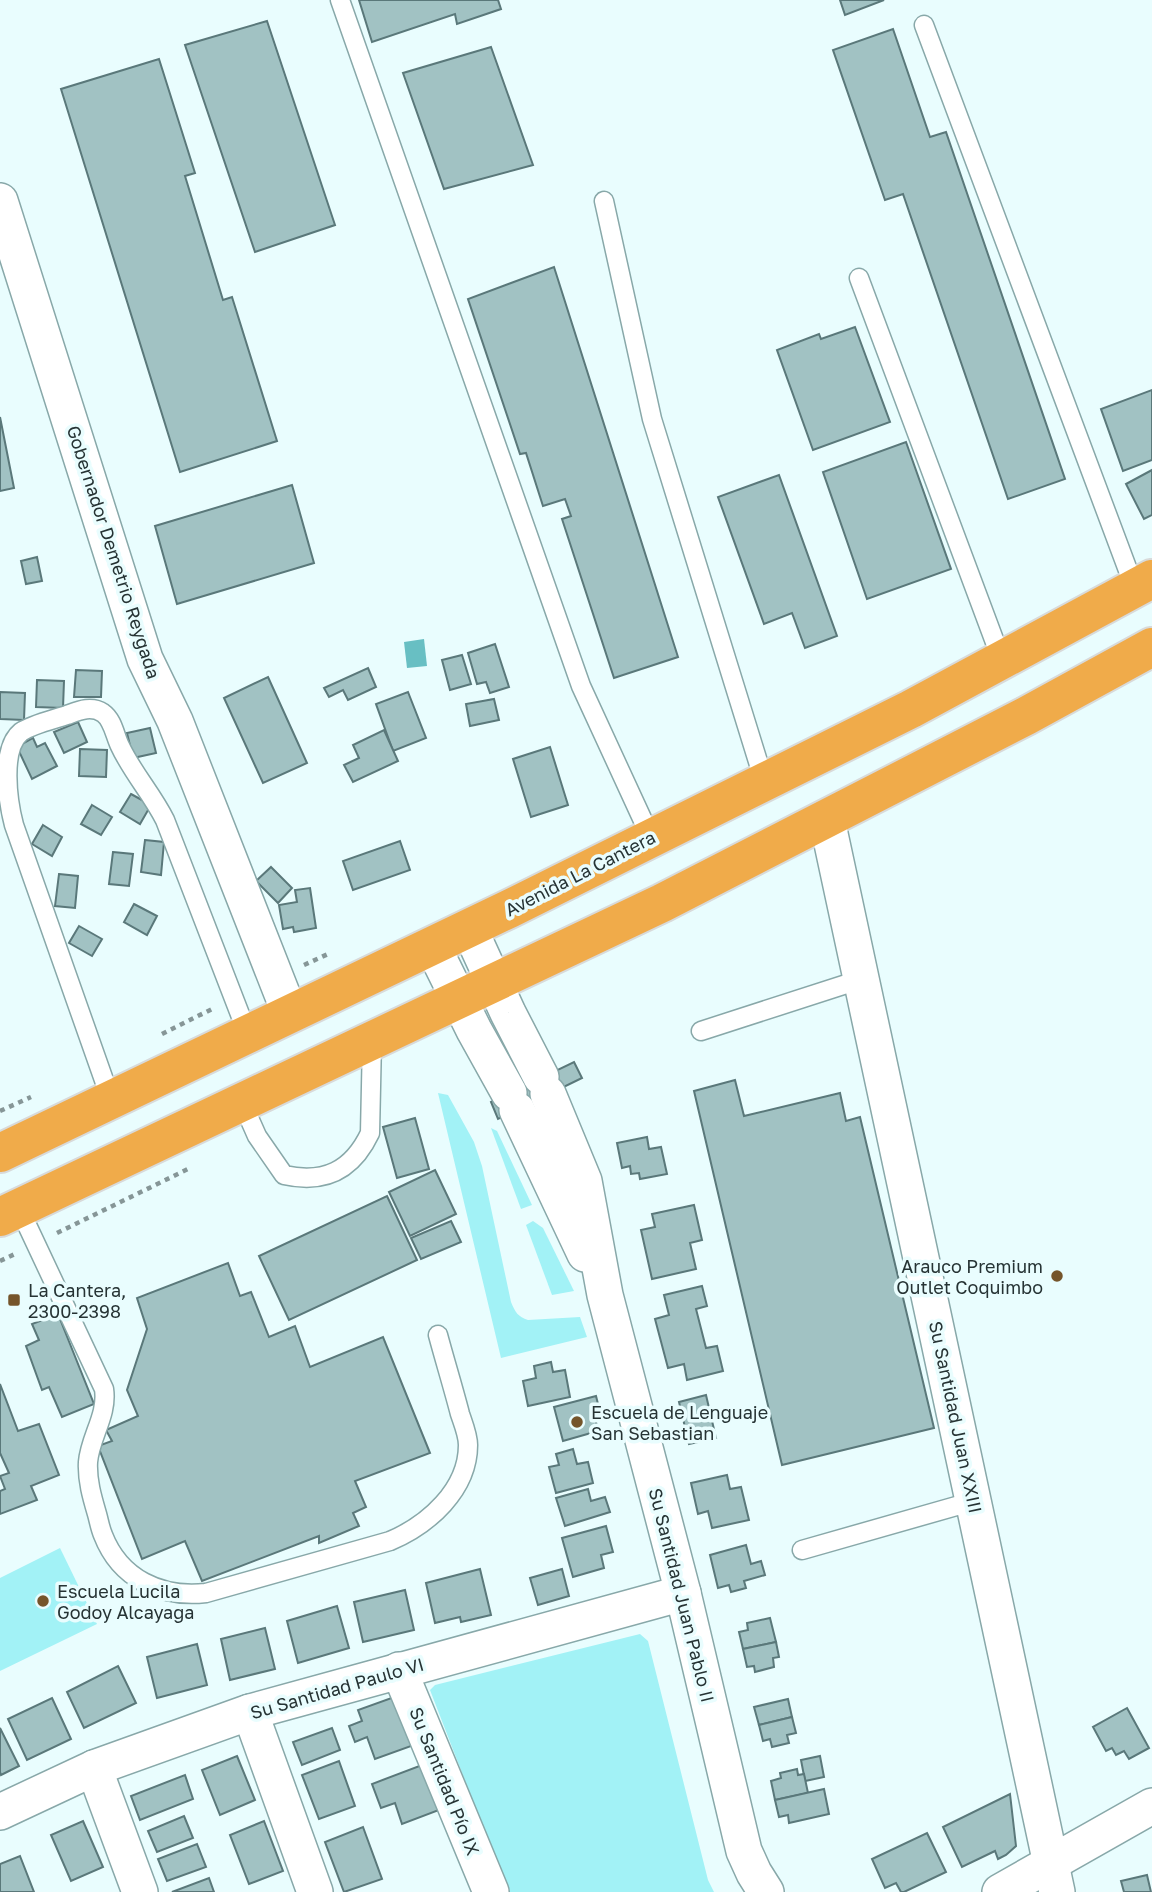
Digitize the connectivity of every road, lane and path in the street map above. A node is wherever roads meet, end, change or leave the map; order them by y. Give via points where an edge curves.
1 (340, 0) edge
2 (925, 25) dead end
3 (0, 201) edge
4 (604, 201) dead end
5 (859, 278) dead end
6 (1143, 584) edge
7 (1152, 647) edge
8 (1002, 661) junction
9 (764, 781) junction
10 (827, 820) junction
11 (651, 838) junction
12 (469, 928) junction
13 (432, 945) junction
14 (862, 979) junction
15 (495, 983) junction
16 (458, 999) junction
17 (290, 1014) junction
18 (701, 1031) dead end
19 (248, 1035) junction
20 (372, 1040) junction
21 (111, 1100) junction
22 (242, 1102) junction
23 (0, 1153) edge
24 (9, 1212) edge
25 (604, 1295) junction
26 (438, 1335) dead end
27 (974, 1501) junction
28 (802, 1550) dead end
29 (683, 1593) junction
30 (399, 1670) junction
31 (250, 1712) junction
32 (93, 1768) junction
33 (1152, 1806) edge
34 (0, 1812) edge
35 (1055, 1878) edge
36 (139, 1892) edge
37 (315, 1892) edge
38 (491, 1892) edge
39 (766, 1892) edge
40 (1000, 1892) edge

1 - 11 lane via 581,686
2 - 6 lane
3 - 17 street, Gobernador Demetrio Reygada via 145,659 175,721
4 - 9 lane via 652,419
5 - 8 lane
6 - 8 highway, Avenida La Cantera
7 - 10 highway
8 - 9 highway, Avenida La Cantera
9 - 11 highway, Avenida La Cantera
10 - 14 street, Su Santidad Juan XXIII
10 - 15 highway
11 - 12 highway, Avenida La Cantera
12 - 13 highway, Avenida La Cantera
12 - 15 street, Su Santidad Juan Pablo II
13 - 16 street, Su Santidad Juan Pablo II
13 - 17 highway, Avenida La Cantera
14 - 18 lane
14 - 27 street, Su Santidad Juan XXIII
15 - 16 highway
15 - 25 street, Su Santidad Juan Pablo II via 584,1181
16 - 20 highway
16 - 25 street, Su Santidad Juan Pablo II via 513,1101
17 - 19 highway, Avenida La Cantera
19 - 21 highway, Avenida La Cantera
19 - 21 lane via 165,820 124,754 110,720 92,709 28,729 10,747 9,803
20 - 22 highway
20 - 22 lane via 370,1133 354,1158 329,1175 284,1175 257,1136
21 - 23 highway, Avenida La Cantera
22 - 24 highway
24 - 26 lane via 104,1390 104,1411 88,1462 102,1533 132,1576 167,1593 206,1593 377,1544 411,1532 430,1518 457,1484 468,1444
25 - 29 street, Su Santidad Juan Pablo II
27 - 28 lane
27 - 35 street, Su Santidad Juan XXIII
29 - 30 street, Su Santidad Paulo VI
29 - 39 street, Su Santidad Juan Pablo II via 744,1851
30 - 31 street, Su Santidad Paulo VI
30 - 38 street, Su Santidad Pío IX
31 - 32 street, Su Santidad Paulo VI
31 - 37 street
32 - 34 street, Su Santidad Paulo VI
32 - 36 street
33 - 35 street
35 - 40 street

